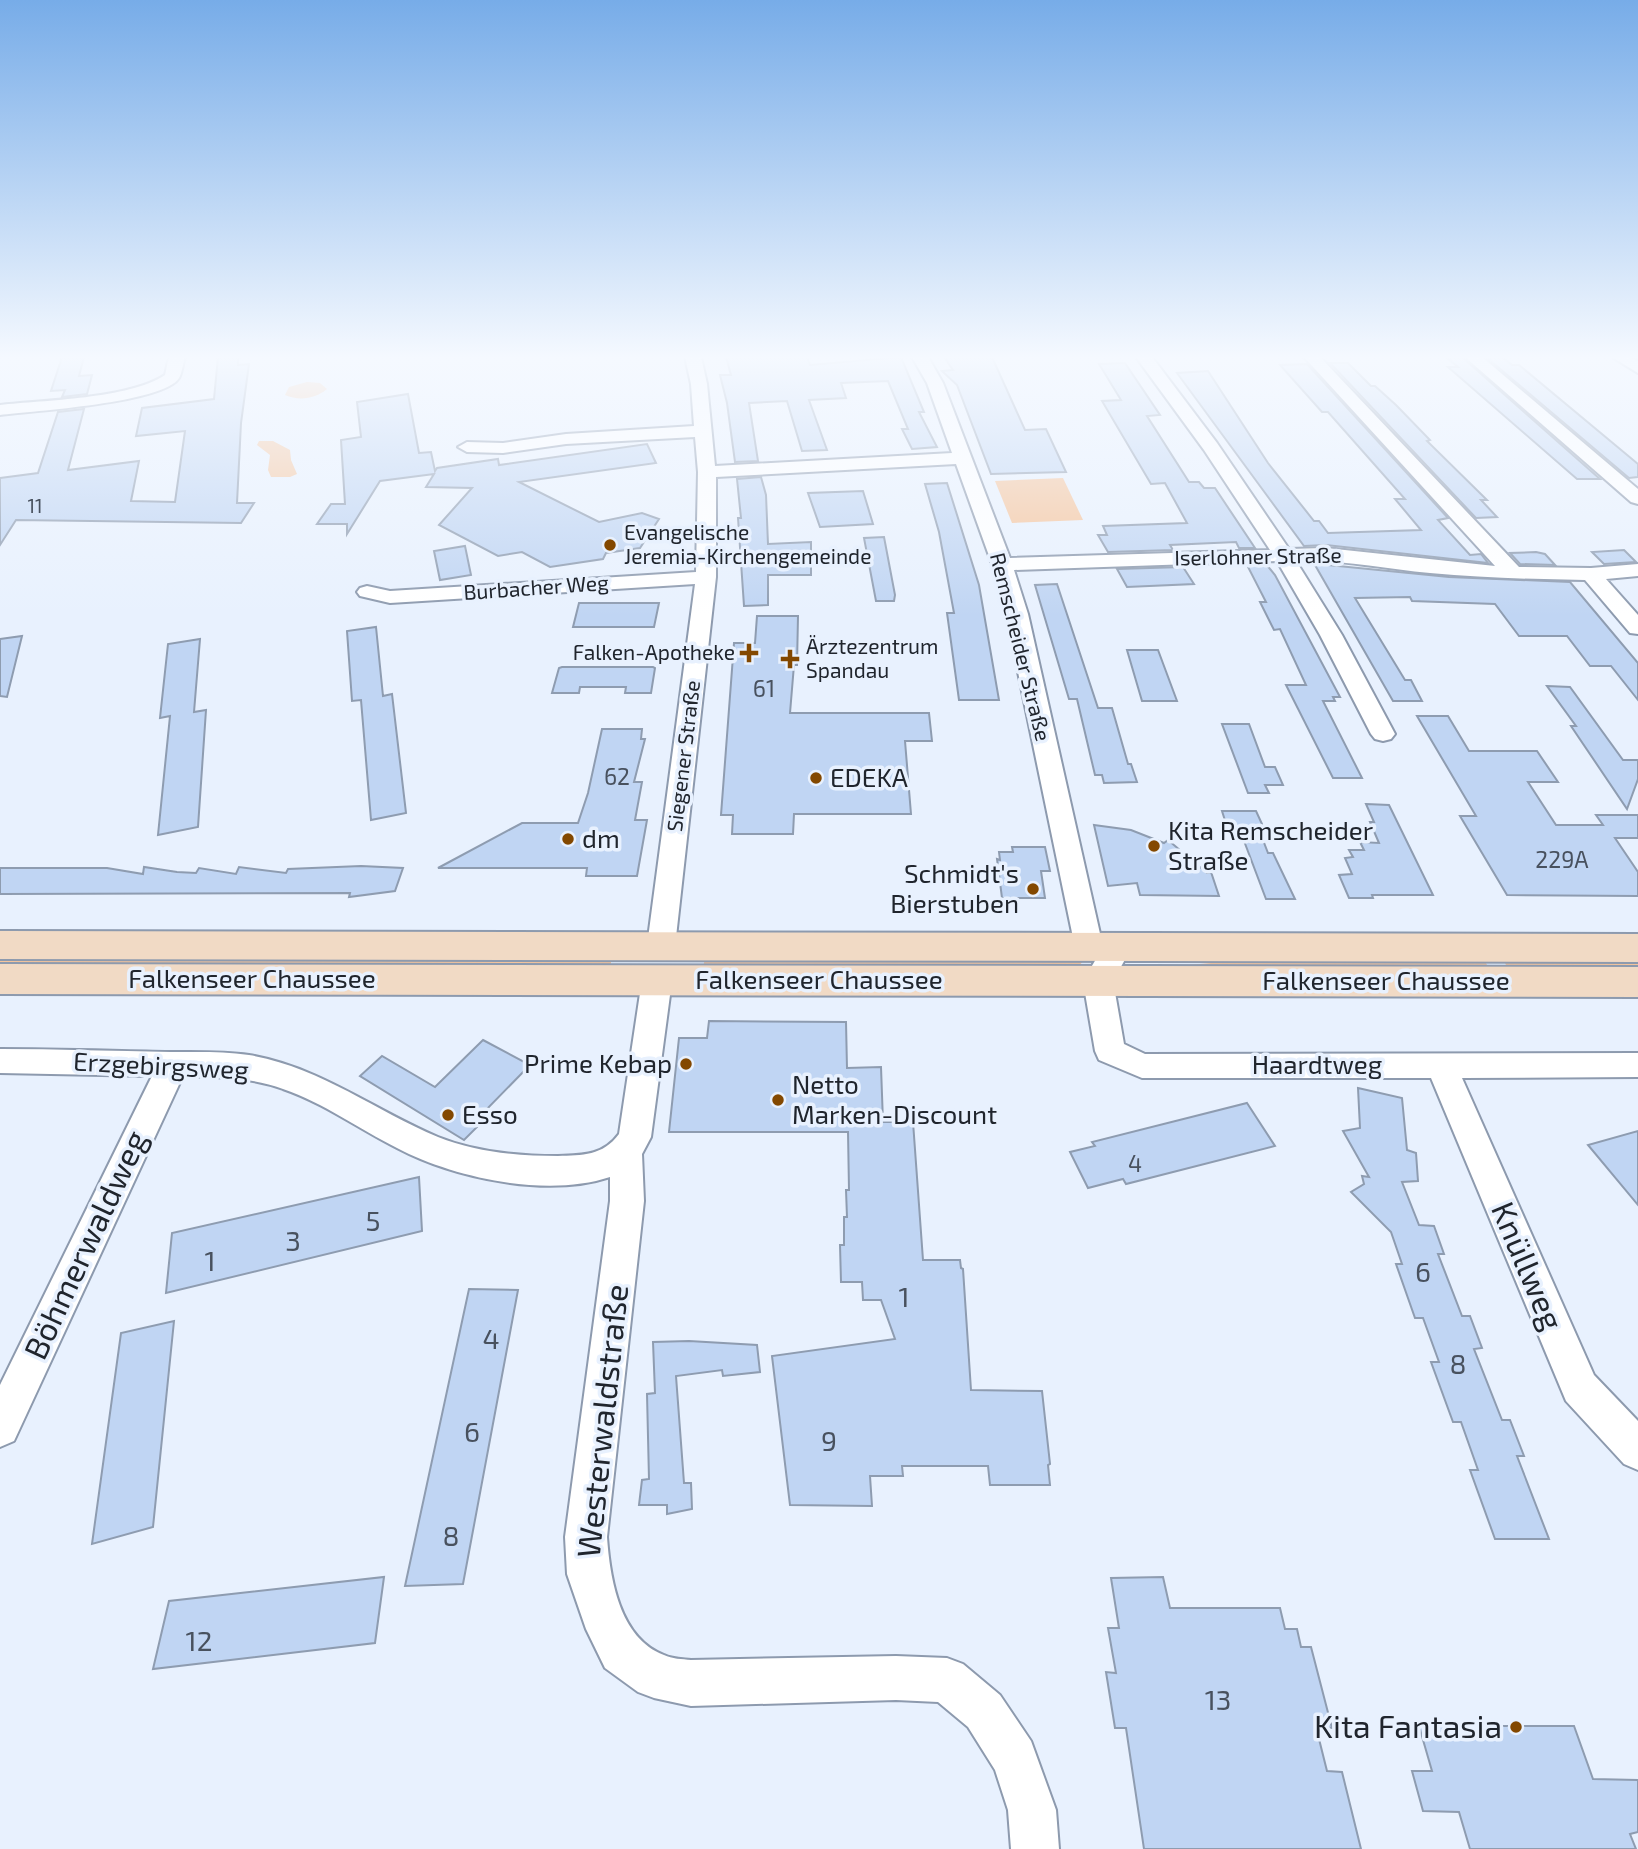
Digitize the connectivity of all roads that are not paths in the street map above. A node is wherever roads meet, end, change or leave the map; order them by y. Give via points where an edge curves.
1 (536, 443) edge
2 (705, 443) edge
3 (958, 443) edge
4 (1210, 443) edge
5 (1392, 443) edge
6 (1574, 443) edge
7 (467, 447) dead end
8 (963, 458) junction
9 (707, 472) junction
10 (1638, 498) edge
11 (1284, 554) junction
12 (1002, 564) junction
13 (1638, 570) edge
14 (1513, 573) junction
15 (1591, 574) junction
16 (706, 577) junction
17 (367, 592) dead end
18 (1638, 628) edge
19 (1383, 734) dead end
20 (0, 945) edge
21 (1638, 948) edge
22 (1102, 958) junction
23 (659, 963) junction
24 (0, 979) edge
25 (1638, 982) edge
26 (0, 1061) edge
27 (173, 1064) junction
28 (1441, 1065) junction
29 (1638, 1065) edge
30 (611, 1162) junction
31 (0, 1427) edge
32 (1638, 1450) edge
33 (1035, 1849) edge

1 - 7 street
2 - 9 street, Siegener Straße
3 - 8 street, Remscheider Straße
4 - 11 street
5 - 14 street
6 - 10 street
8 - 9 street
8 - 12 street, Remscheider Straße
9 - 16 street, Siegener Straße
11 - 12 street, Iserlohner Straße
11 - 14 street, Iserlohner Straße
11 - 19 street via 1335,638
12 - 22 street, Remscheider Straße
13 - 15 street, Iserlohner Straße
14 - 15 street, Iserlohner Straße
15 - 18 street
16 - 17 street, Burbacher Weg via 390,597
16 - 23 street, Siegener Straße
20 - 23 main road, Falkenseer Chaussee
21 - 22 main road, Falkenseer Chaussee
22 - 23 main road, Falkenseer Chaussee
22 - 25 main road, Falkenseer Chaussee
22 - 28 street, Haardtweg via 1110,1051 1142,1066
23 - 24 main road, Falkenseer Chaussee
23 - 30 street, Westerwaldstraße via 635,1137
26 - 27 street, Erzgebirgsweg
27 - 30 street, Erzgebirgsweg via 250,1068 299,1079 451,1157 499,1167
27 - 31 street, Böhmerwaldweg
28 - 29 street, Haardtweg
28 - 32 street, Knüllweg via 1580,1388
30 - 33 street, Westerwaldstraße via 627,1201 586,1537 588,1574 601,1614 621,1652 654,1676 691,1683 947,1681 984,1711 1014,1758 1032,1810

